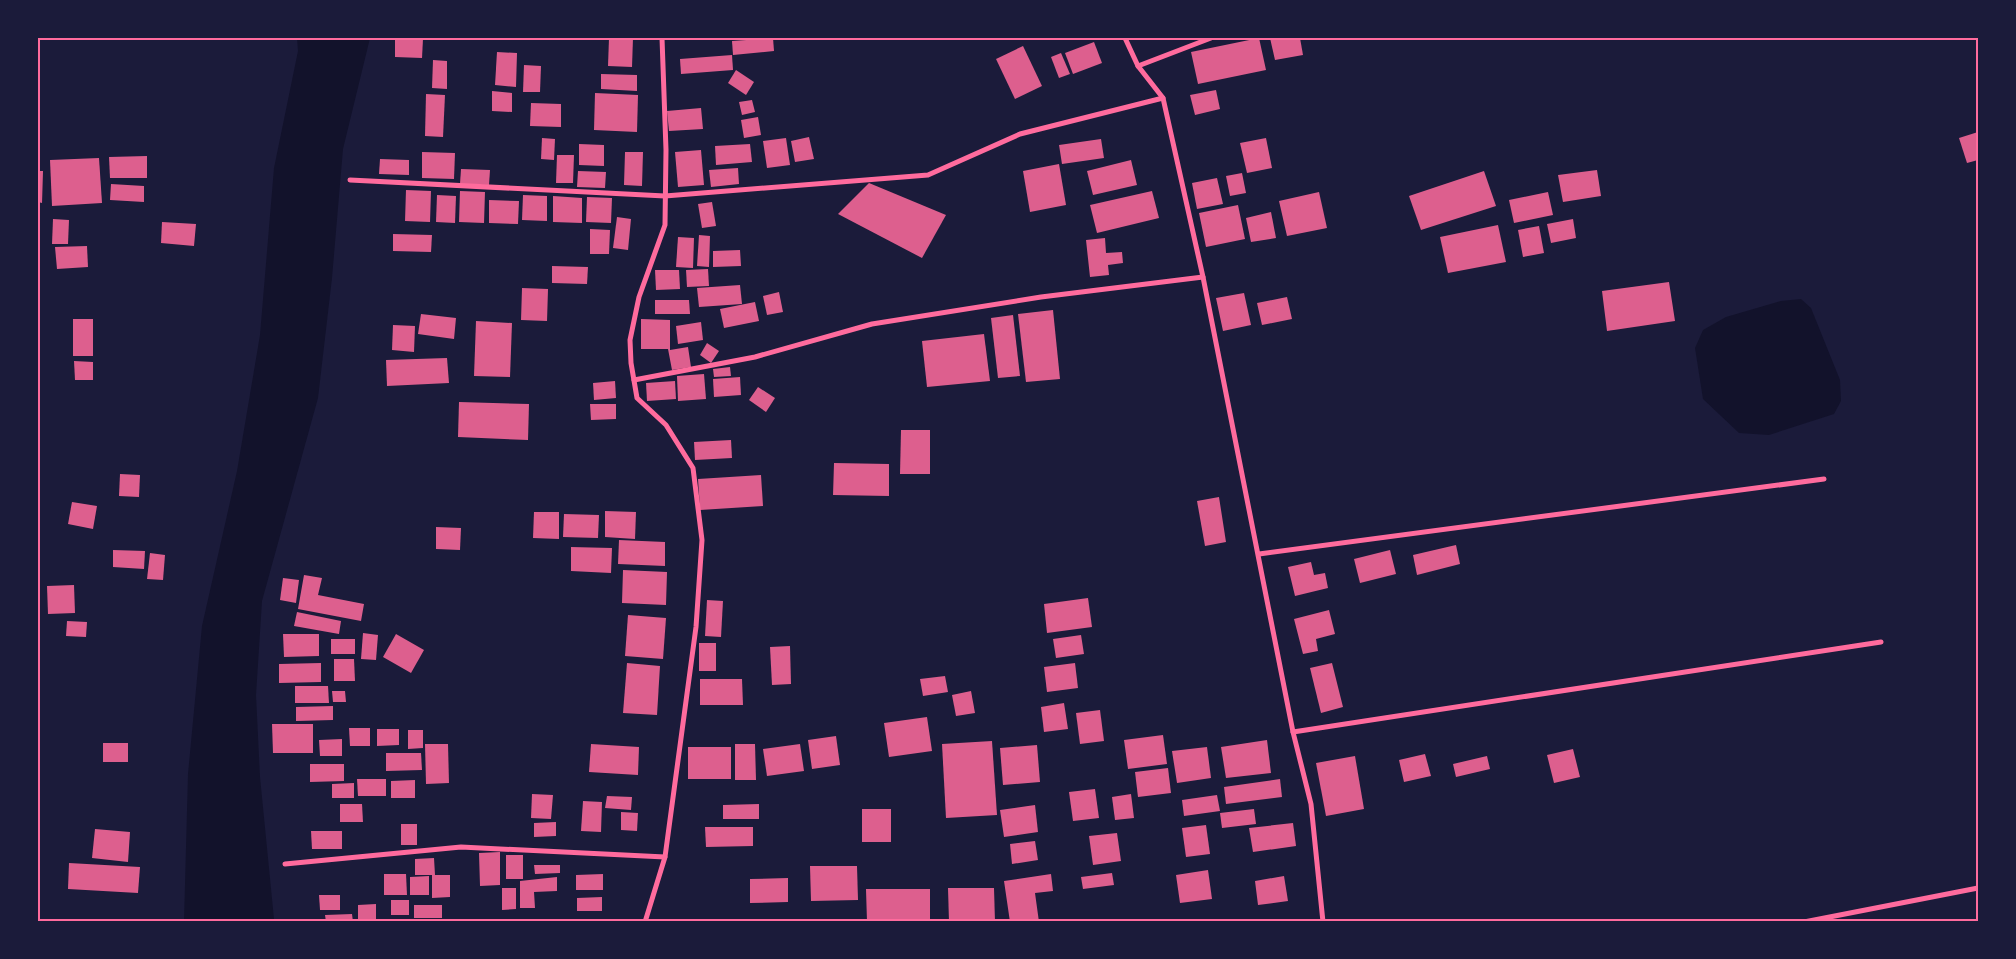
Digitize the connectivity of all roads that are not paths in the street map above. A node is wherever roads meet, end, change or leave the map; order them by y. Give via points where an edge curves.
1 (662, 38) edge
2 (1125, 38) edge
3 (1211, 38) edge
4 (1138, 66) junction
5 (1163, 98) junction
6 (350, 180) dead end
7 (665, 196) junction
8 (1203, 277) junction
9 (634, 380) junction
10 (1824, 479) dead end
11 (1259, 554) junction
12 (1880, 642) dead end
13 (1293, 732) junction
14 (665, 857) junction
15 (285, 864) dead end
16 (1978, 888) edge
17 (645, 922) edge
18 (1323, 922) edge
19 (1804, 922) edge

1 - 7 street
2 - 4 street
3 - 4 street
4 - 5 street
5 - 7 street via 1020,134 928,175
5 - 8 street
6 - 7 street
7 - 9 street via 665,225 639,297 630,340
8 - 9 street via 1041,297 872,324 755,357
8 - 11 street
9 - 14 street via 637,398 666,425 693,468 702,540 696,627
10 - 11 street
11 - 13 street
12 - 13 street
13 - 18 street via 1310,804
14 - 15 street via 461,847
14 - 17 street
16 - 19 street

